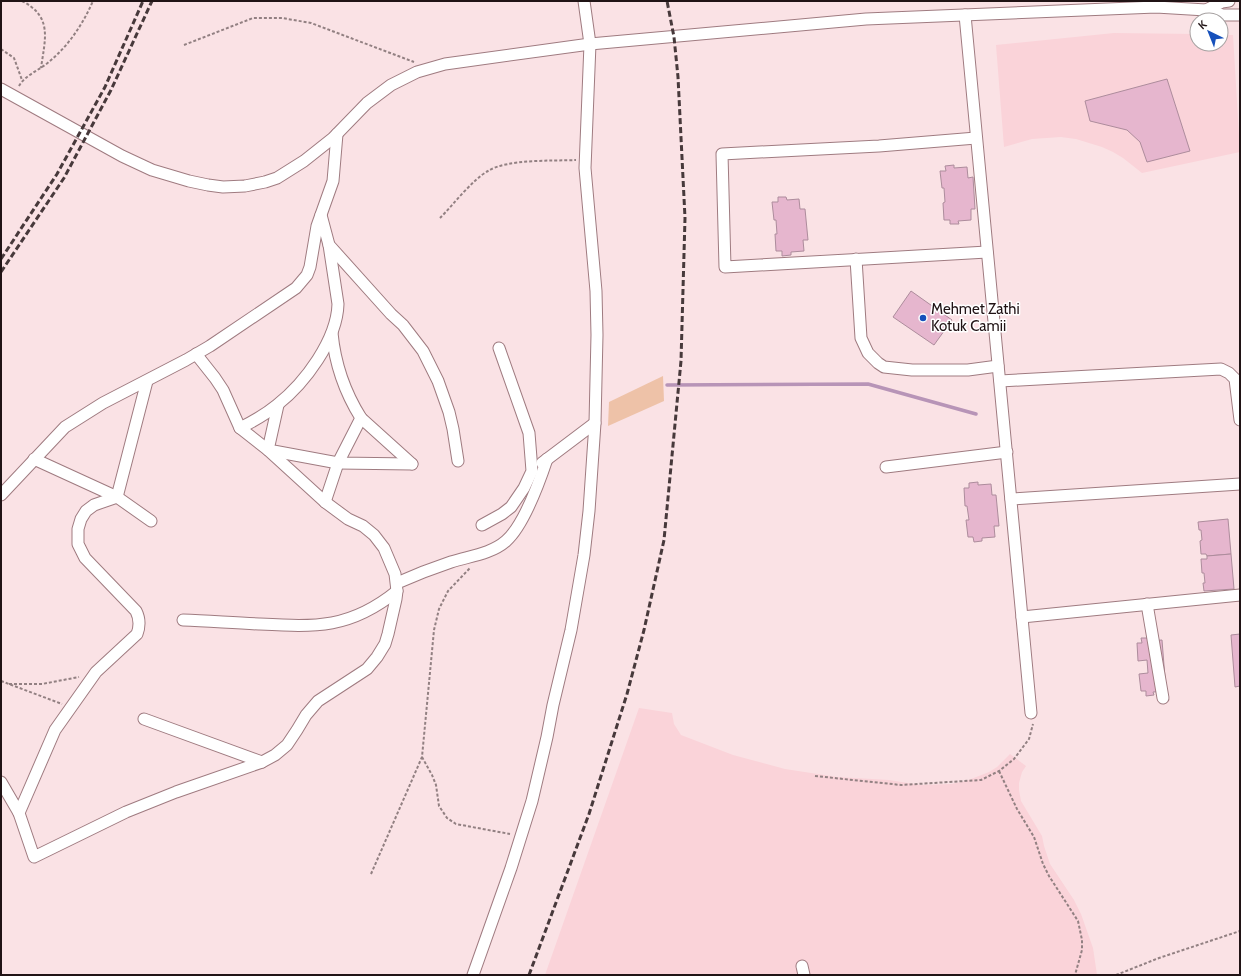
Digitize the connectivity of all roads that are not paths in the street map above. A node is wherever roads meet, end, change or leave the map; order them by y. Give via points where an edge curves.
1 (584, 1) edge
2 (1229, 1) edge
3 (1206, 10) junction
4 (965, 15) junction
5 (1240, 15) edge
6 (590, 44) junction
7 (1, 89) edge
8 (337, 134) junction
9 (976, 138) junction
10 (321, 214) junction
11 (329, 245) junction
12 (987, 252) junction
13 (856, 259) junction
14 (332, 333) junction
15 (499, 348) dead end
16 (196, 354) junction
17 (998, 366) junction
18 (147, 381) junction
19 (1000, 381) junction
20 (278, 405) junction
21 (361, 418) junction
22 (1240, 420) edge
23 (595, 423) junction
24 (240, 428) junction
25 (268, 450) junction
26 (1006, 452) junction
27 (34, 459) junction
28 (547, 460) junction
29 (458, 461) dead end
30 (338, 462) junction
31 (886, 467) dead end
32 (532, 471) junction
33 (1240, 484) edge
34 (1, 495) edge
35 (117, 497) junction
36 (1011, 499) junction
37 (325, 502) junction
38 (151, 521) dead end
39 (482, 525) dead end
40 (397, 587) junction
41 (1240, 595) edge
42 (1147, 604) junction
43 (1022, 617) junction
44 (183, 620) dead end
45 (1163, 698) dead end
46 (1031, 713) road end
47 (144, 719) dead end
48 (262, 762) junction
49 (1, 782) edge
50 (19, 813) junction
51 (473, 975) edge

1 - 6 street
2 - 3 street
3 - 4 street via 1156,8
3 - 5 street via 1223,15
4 - 6 street via 866,19
4 - 9 street
6 - 8 street via 431,67 404,78 378,93
6 - 23 street via 585,168 596,291
7 - 8 street via 137,163 170,176 208,186 245,186 271,180 304,162
8 - 10 street via 333,181
9 - 12 street
9 - 13 street via 722,154 725,267
10 - 11 street
10 - 16 street via 310,267 302,282
11 - 14 street via 338,304 338,314
11 - 29 street via 403,325 423,352 444,396 453,428
12 - 13 street
12 - 17 street
13 - 17 street via 862,338 868,353 878,363 884,367 912,370 968,370
14 - 20 street via 316,361
14 - 21 street via 339,373 348,396
15 - 32 street via 529,433
16 - 18 street
16 - 24 street via 223,390
17 - 19 street
18 - 27 street via 65,427
18 - 35 street
19 - 22 street via 1221,370 1235,379
19 - 26 street
20 - 24 street
20 - 25 street
21 - 30 street
21 - 30 street via 412,464
23 - 28 street
23 - 51 street via 584,555 571,630 523,833
24 - 25 street
25 - 30 street
25 - 37 street
26 - 31 street
26 - 36 street
27 - 34 street
27 - 35 street
28 - 32 street
28 - 40 street via 525,512 515,531 506,541 488,552 434,568
30 - 37 street
32 - 39 street via 511,507
33 - 36 street
35 - 38 street
35 - 50 street via 94,505 86,511 78,529 78,544 85,558 136,611 140,623 137,634 96,672 55,730
36 - 43 street
37 - 40 street via 363,526 379,540 392,565
40 - 44 street via 375,607 364,613 323,625 293,626
40 - 48 street via 388,634 377,657 367,669 318,701 287,745
41 - 42 street
42 - 43 street
42 - 45 street
43 - 46 street
47 - 48 street
48 - 50 street via 138,807 34,857
49 - 50 street

